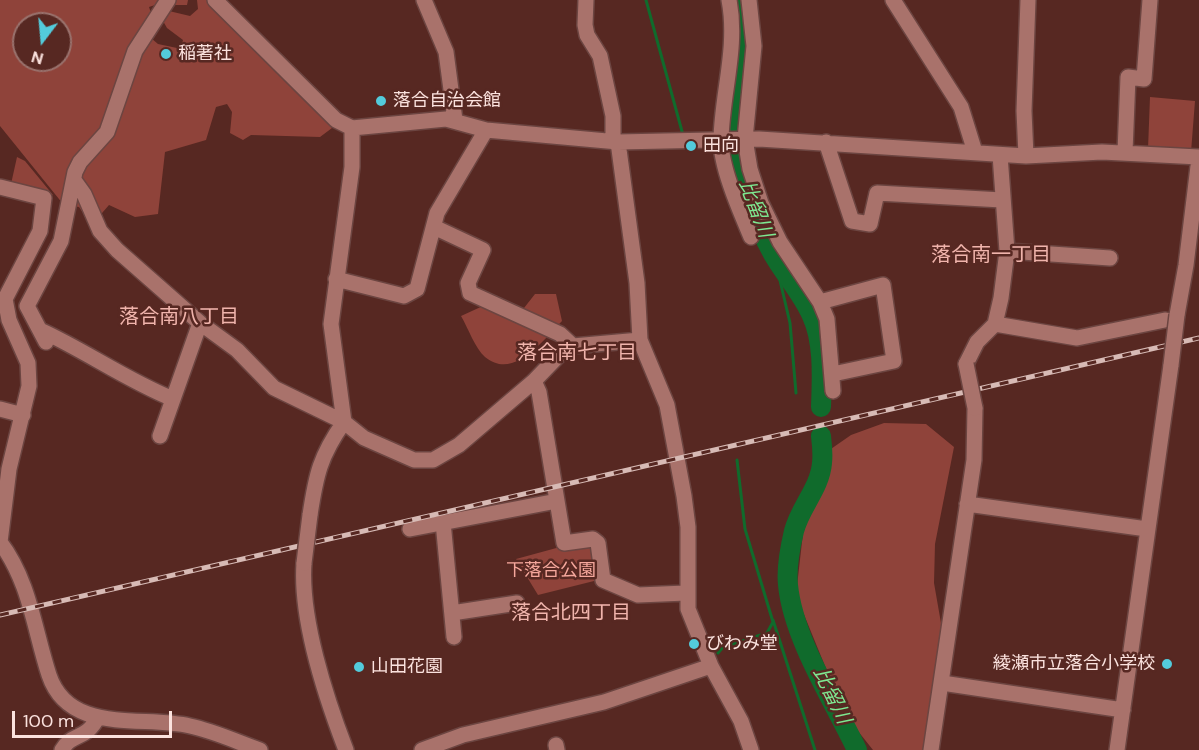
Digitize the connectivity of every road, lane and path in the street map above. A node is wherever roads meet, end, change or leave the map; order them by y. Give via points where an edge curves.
1 (168, 0) edge
2 (214, 0) edge
3 (424, 0) edge
4 (586, 0) edge
5 (729, 0) edge
6 (749, 0) edge
7 (893, 0) edge
8 (1028, 0) edge
9 (1150, 0) edge
10 (455, 120) junction
11 (352, 128) junction
12 (486, 130) junction
13 (723, 140) junction
14 (743, 140) junction
15 (616, 142) junction
16 (826, 142) junction
17 (975, 152) junction
18 (1125, 152) junction
19 (1000, 155) junction
20 (1026, 156) junction
21 (1199, 157) edge
22 (74, 180) junction
23 (0, 187) edge
24 (1002, 200) junction
25 (434, 227) junction
26 (751, 237) dead end
27 (1007, 250) junction
28 (1110, 258) dead end
29 (336, 279) junction
30 (820, 302) junction
31 (1171, 317) junction
32 (200, 323) junction
33 (995, 324) junction
34 (640, 340) junction
35 (573, 346) junction
36 (833, 374) junction
37 (534, 381) junction
38 (833, 391) dead end
39 (173, 399) junction
40 (0, 409) edge
41 (23, 415) junction
42 (344, 422) junction
43 (160, 436) dead end
44 (557, 501) junction
45 (967, 504) junction
46 (443, 522) junction
47 (410, 529) dead end
48 (1147, 529) junction
49 (0, 542) edge
50 (686, 593) junction
51 (517, 603) dead end
52 (452, 613) junction
53 (454, 637) dead end
54 (711, 666) junction
55 (942, 683) junction
56 (1123, 710) junction
57 (98, 717) junction
58 (62, 750) edge
59 (260, 750) edge
60 (346, 750) edge
61 (422, 750) edge
62 (750, 750) edge
63 (931, 750) edge
64 (1117, 750) edge

1 - 22 street via 135,51 107,132 80,162
2 - 11 street via 336,120
3 - 10 street via 446,52
4 - 15 street via 587,35 600,56
5 - 13 street via 739,46
6 - 14 street via 754,46
7 - 17 street via 961,107
8 - 20 street
9 - 18 street via 1144,79 1128,77
10 - 11 street
10 - 12 street
11 - 29 street via 352,167
12 - 15 street
12 - 25 street via 437,213
13 - 14 street
13 - 15 street
13 - 26 street via 735,200
14 - 16 street
14 - 30 street via 761,203 780,242
15 - 34 street via 637,283
16 - 17 street
16 - 24 street via 852,221 870,224 877,193
17 - 19 street
18 - 20 street
18 - 21 street
19 - 20 street
19 - 24 street
21 - 31 street via 1186,265
22 - 32 street via 100,231
22 - 39 street via 61,241 28,300 29,313 43,336 69,344 127,379
23 - 41 street via 44,198 40,231 5,299 9,320 28,363 29,386
24 - 27 street
25 - 29 street via 417,289 410,294 404,296
25 - 35 street via 483,250 468,283 470,293 560,334
27 - 28 street
27 - 33 street
29 - 42 street via 331,324
30 - 36 street
30 - 36 street via 883,285 894,361
31 - 33 street via 1077,338
31 - 48 street, bridge via 1171,365
32 - 39 street
32 - 42 street via 237,350 284,395
33 - 45 street, bridge via 977,342 966,364 975,408 976,444
34 - 35 street
34 - 50 street via 664,393 671,421 688,527
35 - 37 street
36 - 38 street
37 - 42 street via 475,433 433,460 403,456 364,438
37 - 44 street
39 - 43 street
40 - 41 street
41 - 49 street via 9,469
42 - 60 street, bridge via 318,466 303,588 325,693
44 - 46 street
44 - 50 street via 564,543 593,539 598,543 603,580 638,595
45 - 48 street
45 - 55 street
46 - 47 street
46 - 52 street
48 - 56 street
49 - 57 street via 28,594 50,678 59,695 73,709
50 - 54 street via 691,619
51 - 52 street
52 - 53 street
54 - 61 street via 604,702 463,735
54 - 62 street via 741,721
55 - 56 street
55 - 63 street
56 - 64 street
57 - 58 street via 91,730 66,742
57 - 59 street via 189,726

